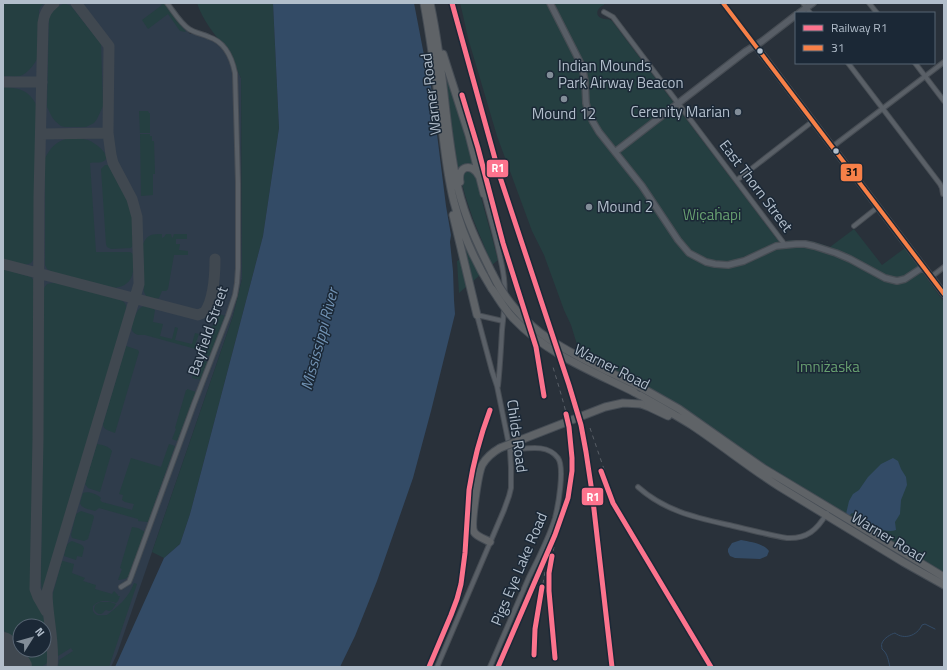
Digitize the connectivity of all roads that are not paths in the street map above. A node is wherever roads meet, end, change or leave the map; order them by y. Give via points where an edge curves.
1 (167, 3) edge
2 (424, 3) edge
3 (430, 3) edge
4 (550, 3) edge
5 (723, 3) edge
6 (814, 3) edge
7 (870, 3) edge
8 (806, 8) edge
9 (604, 12) dead end
10 (876, 12) edge
11 (795, 16) edge
12 (434, 23) junction
13 (755, 45) junction
14 (944, 62) edge
15 (849, 64) edge
16 (916, 64) edge
17 (925, 76) junction
18 (944, 101) edge
19 (678, 103) junction
20 (882, 109) junction
21 (813, 121) junction
22 (832, 147) junction
23 (615, 152) junction
24 (446, 165) junction
25 (736, 180) junction
26 (484, 194) junction
27 (943, 194) dead end
28 (878, 207) junction
29 (466, 215) junction
30 (854, 226) dead end
31 (785, 245) junction
32 (923, 266) junction
33 (944, 267) edge
34 (931, 277) junction
35 (944, 294) edge
36 (477, 315) junction
37 (503, 321) junction
38 (498, 386) junction
39 (693, 426) junction
40 (510, 450) junction
41 (638, 487) dead end
42 (830, 508) junction
43 (826, 515) junction
44 (490, 542) junction
45 (944, 577) edge
46 (944, 585) edge
47 (121, 587) dead end
48 (437, 667) edge
49 (490, 667) edge

1 - 47 street, Bayfield Street via 187,28 220,43 234,66 238,276 228,316 131,577
2 - 24 highway, Warner Road via 433,53
3 - 12 highway, Warner Road
4 - 23 street via 582,66 585,101 589,114
5 - 13 street
6 - 8 street
7 - 10 street
9 - 19 street, East Thorn Street via 613,17
11 - 13 street
12 - 26 highway via 469,135
12 - 29 highway, Warner Road via 452,160
13 - 19 street
13 - 21 street
14 - 17 street
15 - 20 street
16 - 17 street
17 - 18 street
17 - 20 street
19 - 23 street
19 - 25 street, East Thorn Street
20 - 22 street
20 - 27 street via 940,184
21 - 22 street
21 - 25 street
22 - 28 street
23 - 31 street via 642,186 678,240 689,253 698,258 728,265 744,261 770,248
24 - 36 highway via 454,218
24 - 39 highway, Warner Road, bridge via 463,231 478,266 507,311 544,345
25 - 31 street, East Thorn Street
26 - 29 highway via 476,172 468,167 462,170 459,178
26 - 37 street, Childs Road via 502,264 505,292
28 - 30 street
28 - 32 street
29 - 42 highway, Warner Road, bridge via 500,287 514,307 548,338 679,409 763,468
31 - 32 street via 805,244 825,249 885,278 897,281 905,280
32 - 34 street
33 - 34 street
34 - 35 street
36 - 37 street
36 - 38 street, Childs Road
37 - 38 street, Childs Road
38 - 40 street, Childs Road
39 - 43 highway, Warner Road via 765,478
39 - 44 highway, bridge via 641,404 623,403 605,406 500,448 490,455 482,466 472,523 474,533
40 - 44 street, Childs Road via 509,496
40 - 49 street, Pigs Eye Lake Road via 540,448 550,451 560,462 561,481 551,529
41 - 43 street via 664,506 684,514 787,538 806,535 817,528
42 - 43 street
42 - 45 highway, Warner Road
43 - 46 highway, Warner Road
44 - 48 street, Childs Road

